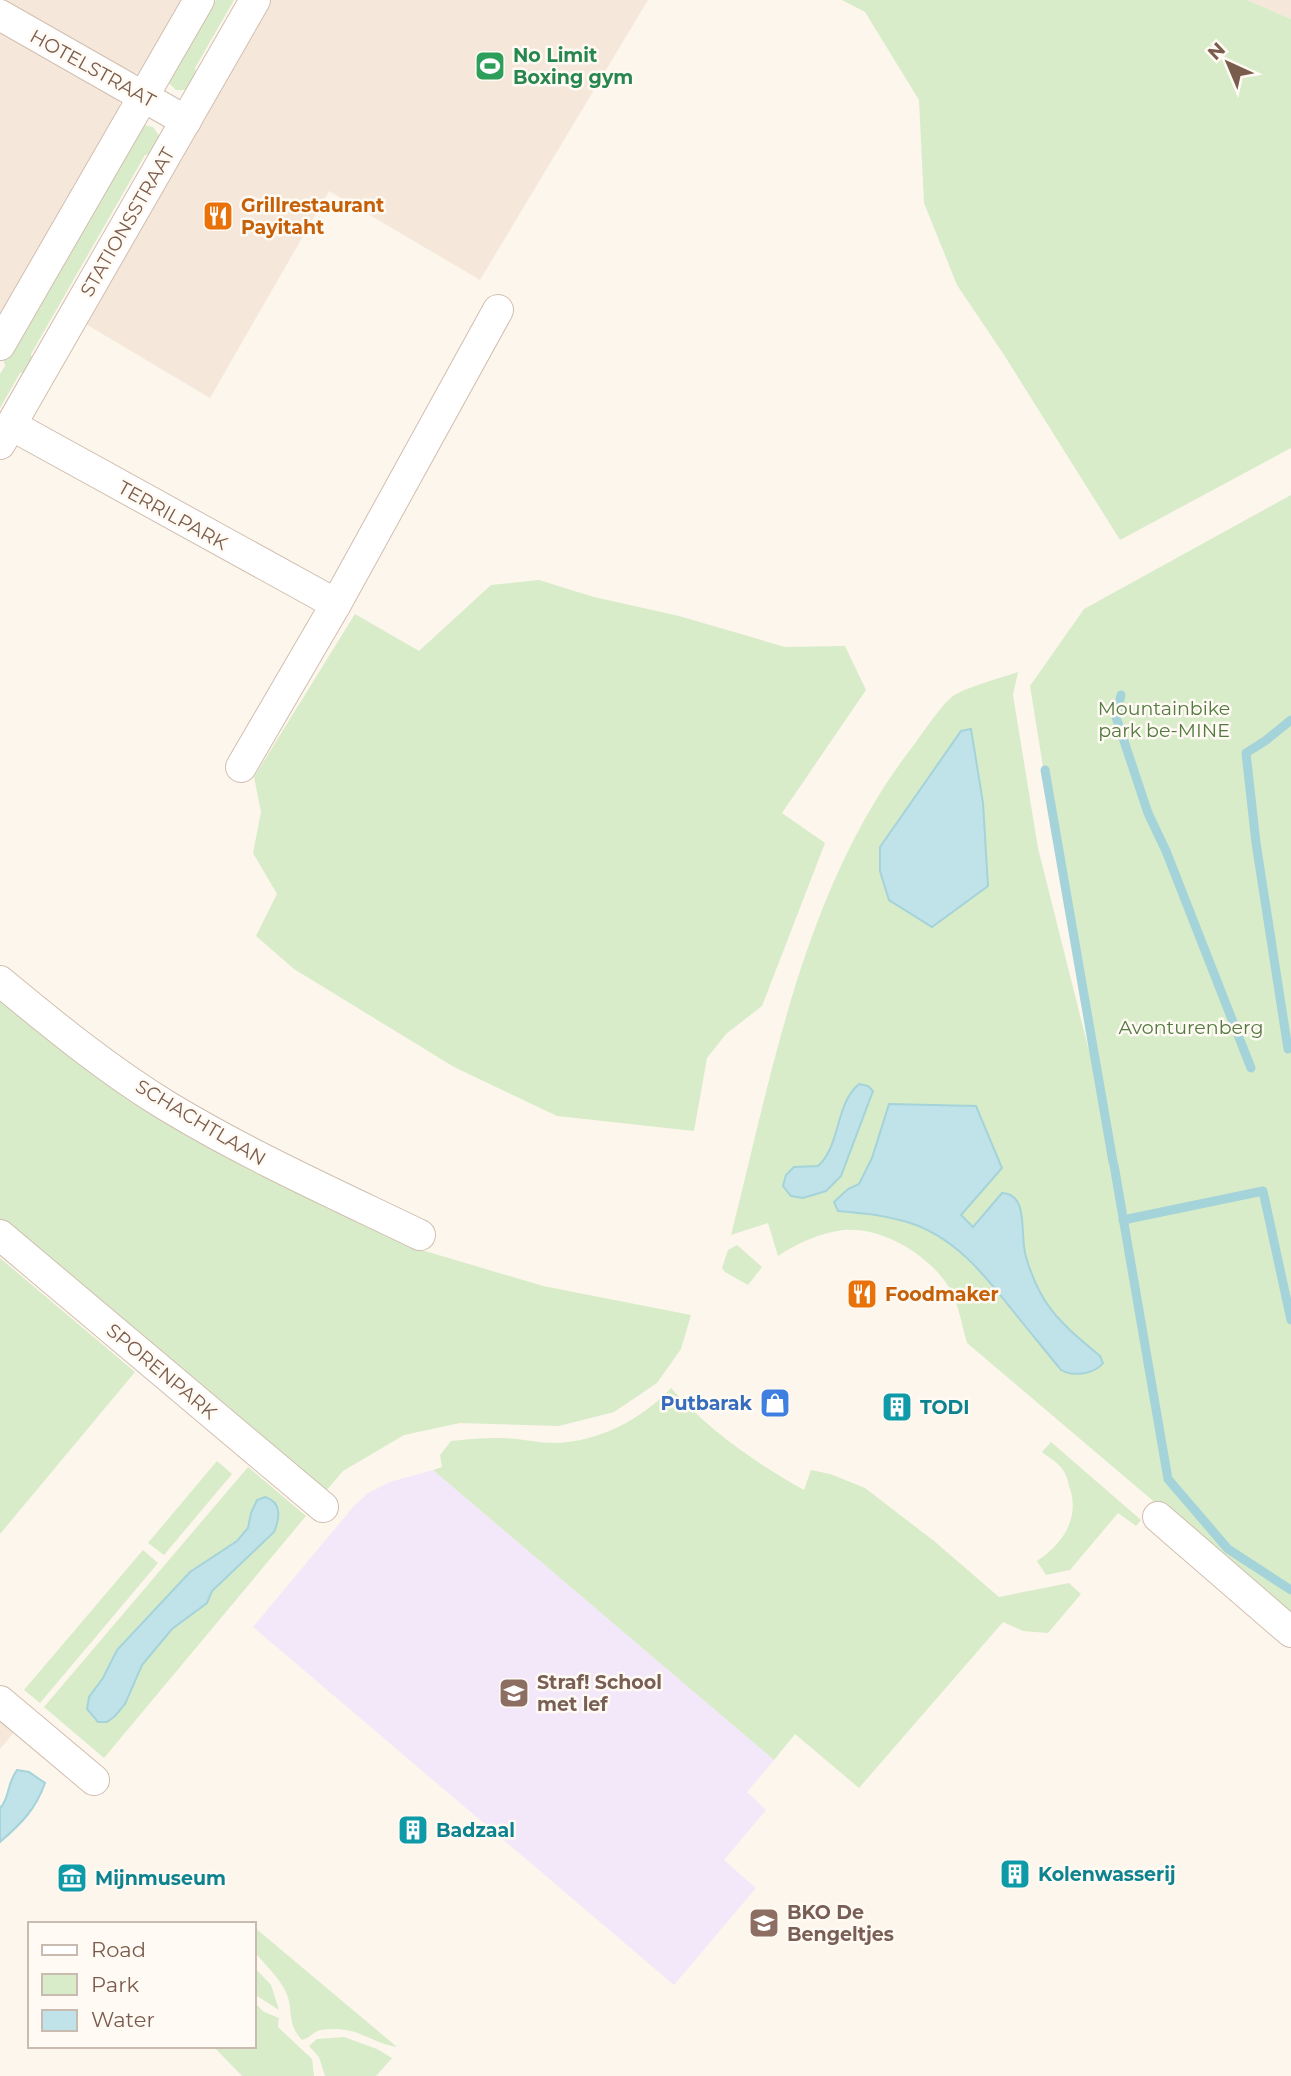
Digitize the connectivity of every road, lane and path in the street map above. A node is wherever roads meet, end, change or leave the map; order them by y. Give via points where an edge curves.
1 (198, 0) edge
2 (255, 0) edge
3 (0, 15) edge
4 (144, 96) junction
5 (186, 121) junction
6 (498, 310) dead end
7 (0, 345) edge
8 (6, 435) edge
9 (336, 604) junction
10 (241, 767) dead end
11 (0, 981) edge
12 (0, 1235) edge
13 (420, 1235) dead end
14 (323, 1507) dead end
15 (1158, 1517) dead end
16 (1291, 1632) edge
17 (0, 1701) edge
18 (94, 1780) dead end

1 - 4 street
2 - 5 street, STATIONSSTRAAT
3 - 4 street, HOTELSTRAAT
4 - 5 street, HOTELSTRAAT
4 - 7 street
5 - 8 street, STATIONSSTRAAT
6 - 9 street
8 - 9 street, TERRILPARK
9 - 10 street
11 - 13 street, SCHACHTLAAN via 60,1031 166,1105 265,1160
12 - 14 street, SPORENPARK
15 - 16 street
17 - 18 street

